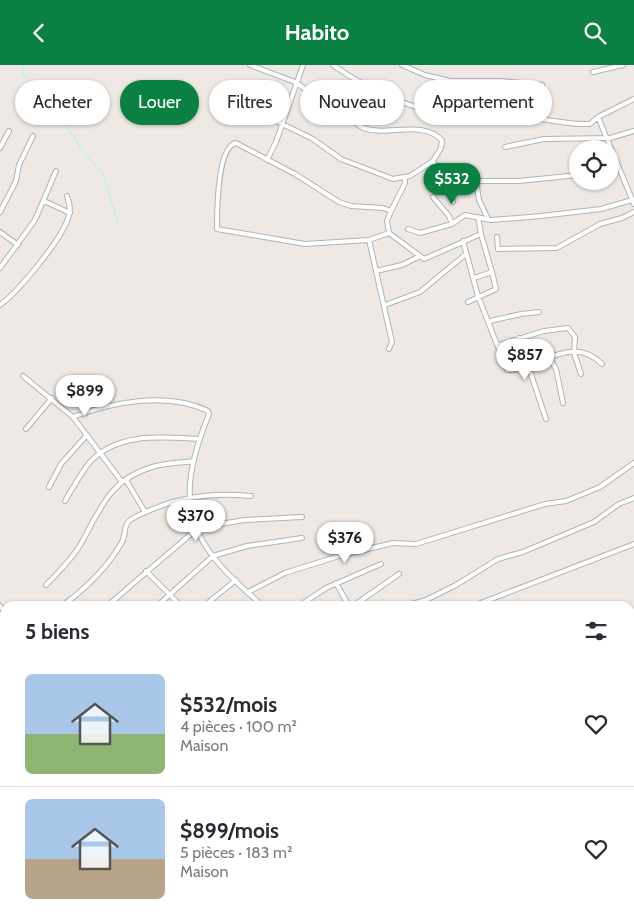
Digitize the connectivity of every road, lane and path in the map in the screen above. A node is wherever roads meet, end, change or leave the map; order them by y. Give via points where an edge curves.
1 (250, 65) edge
2 (303, 65) edge
3 (333, 65) edge
4 (402, 65) edge
5 (623, 65) edge
6 (605, 67) edge
7 (593, 72) dead end
8 (446, 80) edge
9 (298, 84) junction
10 (634, 99) edge
11 (290, 103) edge
12 (598, 117) junction
13 (281, 125) edge
14 (283, 125) edge
15 (10, 131) dead end
16 (634, 131) edge
17 (33, 135) dead end
18 (606, 138) junction
19 (504, 147) dead end
20 (0, 148) edge
21 (267, 160) junction
22 (433, 161) junction
23 (619, 168) edge
24 (56, 171) dead end
25 (569, 176) edge
26 (405, 178) junction
27 (476, 181) junction
28 (448, 185) junction
29 (67, 196) dead end
30 (434, 197) dead end
31 (44, 201) junction
32 (453, 202) dead end
33 (633, 202) edge
34 (391, 211) junction
35 (0, 212) edge
36 (70, 213) junction
37 (634, 213) edge
38 (478, 217) junction
39 (488, 219) junction
40 (452, 224) junction
41 (408, 229) dead end
42 (0, 232) edge
43 (388, 233) junction
44 (481, 234) junction
45 (497, 237) dead end
46 (369, 240) junction
47 (462, 241) junction
48 (18, 245) junction
49 (486, 249) junction
50 (498, 249) junction
51 (466, 254) junction
52 (418, 257) junction
53 (0, 268) edge
54 (376, 271) junction
55 (492, 272) junction
56 (474, 278) junction
57 (478, 296) junction
58 (468, 302) dead end
59 (0, 305) edge
60 (385, 305) junction
61 (539, 312) dead end
62 (490, 321) junction
63 (519, 338) junction
64 (499, 345) junction
65 (389, 349) dead end
66 (574, 353) junction
67 (550, 357) junction
68 (528, 364) junction
69 (602, 364) dead end
70 (581, 374) dead end
71 (22, 376) dead end
72 (52, 398) junction
73 (563, 403) dead end
74 (73, 417) junction
75 (546, 419) dead end
76 (26, 429) dead end
77 (87, 435) junction
78 (199, 439) junction
79 (100, 454) junction
80 (194, 461) junction
81 (634, 463) edge
82 (124, 481) junction
83 (49, 487) dead end
84 (250, 496) dead end
85 (189, 497) junction
86 (634, 498) edge
87 (65, 501) dead end
88 (145, 512) junction
89 (302, 517) dead end
90 (195, 530) junction
91 (302, 537) dead end
92 (634, 544) edge
93 (213, 556) junction
94 (381, 564) dead end
95 (146, 571) junction
96 (399, 574) dead end
97 (236, 580) junction
98 (336, 583) junction
99 (46, 585) dead end
100 (248, 592) junction
101 (169, 594) junction
102 (68, 601) edge
103 (113, 601) edge
104 (162, 601) edge
105 (176, 601) edge
106 (210, 601) edge
107 (256, 601) edge
108 (306, 601) edge
109 (348, 601) edge
110 (358, 601) edge
111 (422, 601) edge
112 (486, 601) edge

1 - 9 street
2 - 9 street
3 - 12 street via 384,95 453,115 522,117 584,124 593,123
4 - 8 street
5 - 6 street
6 - 7 street
9 - 11 street
9 - 22 street via 363,127 375,131 418,130 441,138 441,148
10 - 12 street
12 - 18 street
13 - 21 street
14 - 26 street via 313,139 347,162 393,179
15 - 20 street
16 - 18 street
17 - 35 street
18 - 19 street via 544,139
21 - 34 street via 339,202
21 - 46 street via 236,143 228,148 223,164 217,229 305,244
22 - 26 street
22 - 28 street
23 - 33 street
24 - 31 street
25 - 27 street
26 - 34 street
27 - 28 street
27 - 39 street via 479,200
28 - 32 street
29 - 36 street
30 - 40 street
31 - 36 street
31 - 48 street via 36,220
33 - 39 street via 601,209
34 - 43 street via 387,221
36 - 59 street via 61,233
37 - 50 street via 600,224 556,248
38 - 39 street
38 - 40 street via 465,215
38 - 44 street
40 - 41 street via 420,233
42 - 48 street
43 - 46 street
43 - 52 street
44 - 47 street
44 - 49 street
45 - 50 street
46 - 54 street
47 - 51 street
47 - 52 street via 426,258
48 - 53 street
49 - 50 street
49 - 55 street
51 - 56 street
51 - 60 street via 420,293
52 - 54 street via 402,265
54 - 60 street
55 - 56 street
55 - 57 street via 496,289
56 - 57 street
57 - 58 street
57 - 62 street
60 - 65 street via 392,342
61 - 62 street
62 - 64 street
63 - 64 street
63 - 66 street via 568,328 574,337
63 - 68 street
64 - 68 street via 508,370
66 - 67 street
66 - 69 street via 587,354
66 - 70 street
67 - 68 street
67 - 73 street via 556,369
68 - 75 street
71 - 72 street
72 - 74 street
72 - 76 street
74 - 77 street
74 - 78 street via 130,403 182,402 209,413
77 - 79 street
77 - 83 street via 61,464
78 - 79 street via 136,439
78 - 80 street
79 - 82 street
79 - 87 street via 84,470
80 - 82 street via 150,467
80 - 85 street
81 - 100 street via 600,487 566,501 545,504 416,543 393,543 338,555 279,575
82 - 88 street
82 - 99 street via 104,499 78,547
84 - 85 street via 217,493
85 - 88 street
85 - 90 street
86 - 111 street via 619,504 594,522 498,559
88 - 102 street via 127,523 122,541 110,559
89 - 90 street via 244,520
90 - 93 street
90 - 95 street
91 - 93 street
92 - 112 street
93 - 97 street
93 - 101 street
94 - 98 street
95 - 101 street
95 - 103 street
96 - 110 street
97 - 100 street
97 - 106 street
98 - 108 street
98 - 109 street
100 - 107 street
101 - 104 street
101 - 105 street

